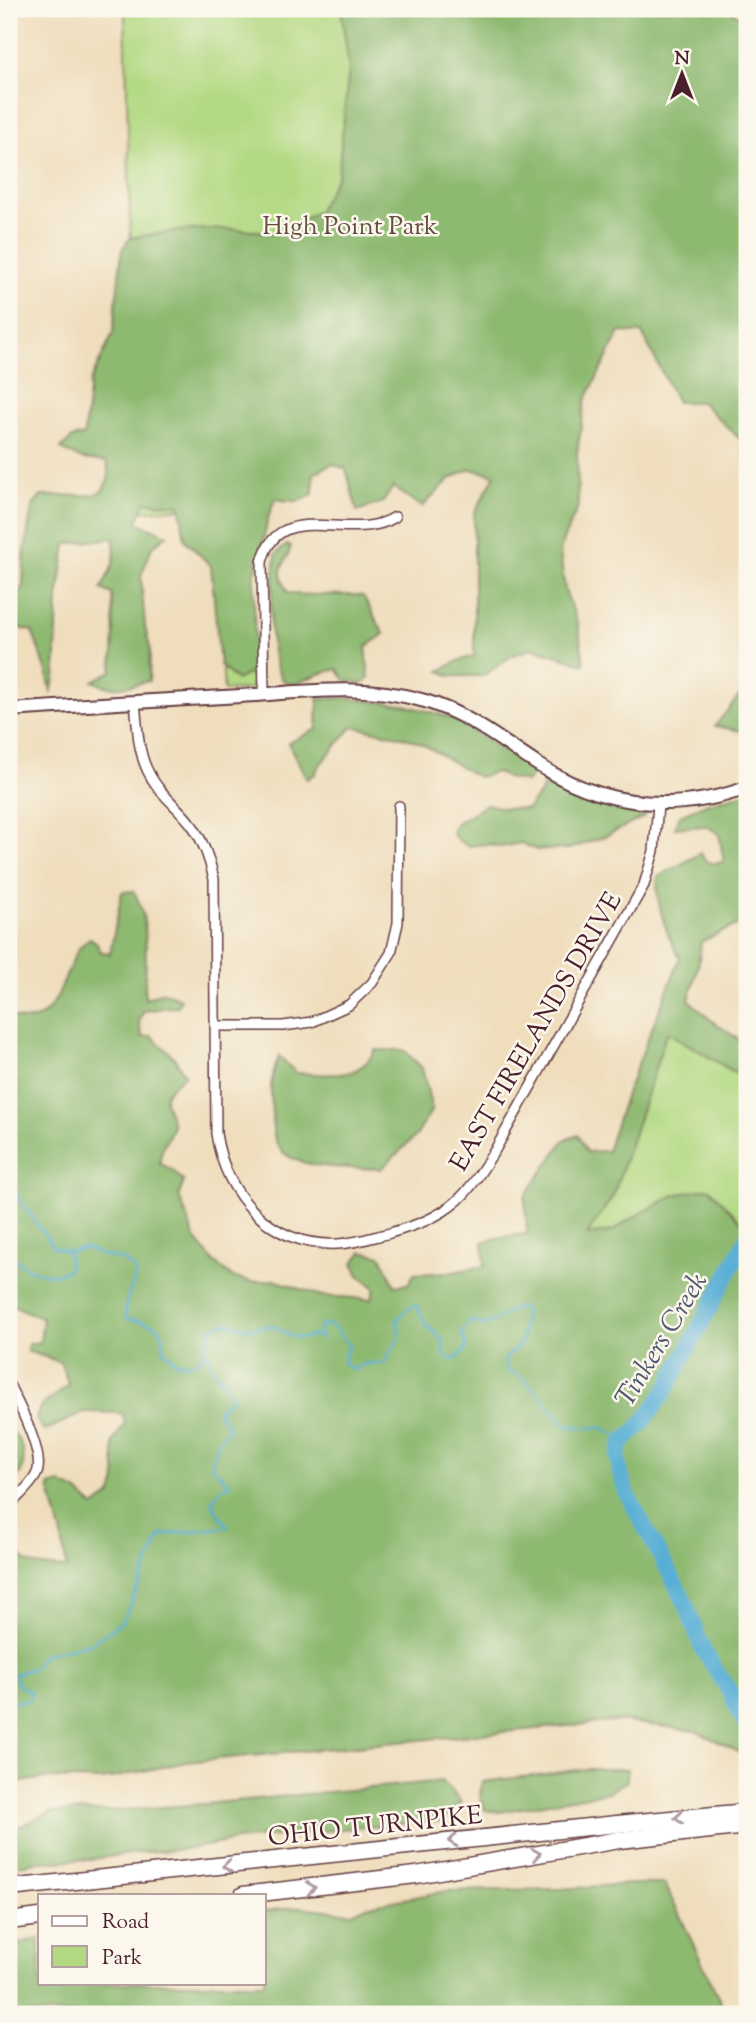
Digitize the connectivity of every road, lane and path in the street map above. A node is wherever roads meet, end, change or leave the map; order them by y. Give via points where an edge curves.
1 (395, 517) dead end
2 (264, 695) junction
3 (135, 702) junction
4 (9, 710) edge
5 (747, 788) edge
6 (658, 805) junction
7 (399, 806) dead end
8 (215, 1026) junction
9 (9, 1385) edge
10 (9, 1506) edge
11 (747, 1812) edge
12 (747, 1826) edge
13 (9, 1888) edge
14 (252, 1894) edge
15 (38, 1917) edge
16 (9, 1921) edge

1 - 2 street via 379,525 295,526 280,531 269,542 262,562
2 - 3 street
2 - 6 street via 374,692 424,701 473,721 568,782 608,796
3 - 4 street
3 - 8 street, EAST FIRELANDS DRIVE via 138,741 147,769 164,796 194,828 212,868 216,894
5 - 6 street
6 - 8 street, EAST FIRELANDS DRIVE via 644,885 478,1177 467,1192 428,1220 359,1241 321,1243 277,1229 257,1214 239,1197 219,1156
7 - 8 street via 398,923 391,953 372,983 349,1005 312,1022
9 - 10 street via 39,1466
11 -> 13 highway, OHIO TURNPIKE
14 -> 12 highway, OHIO TURNPIKE via 416,1875 619,1840
15 - 16 highway

